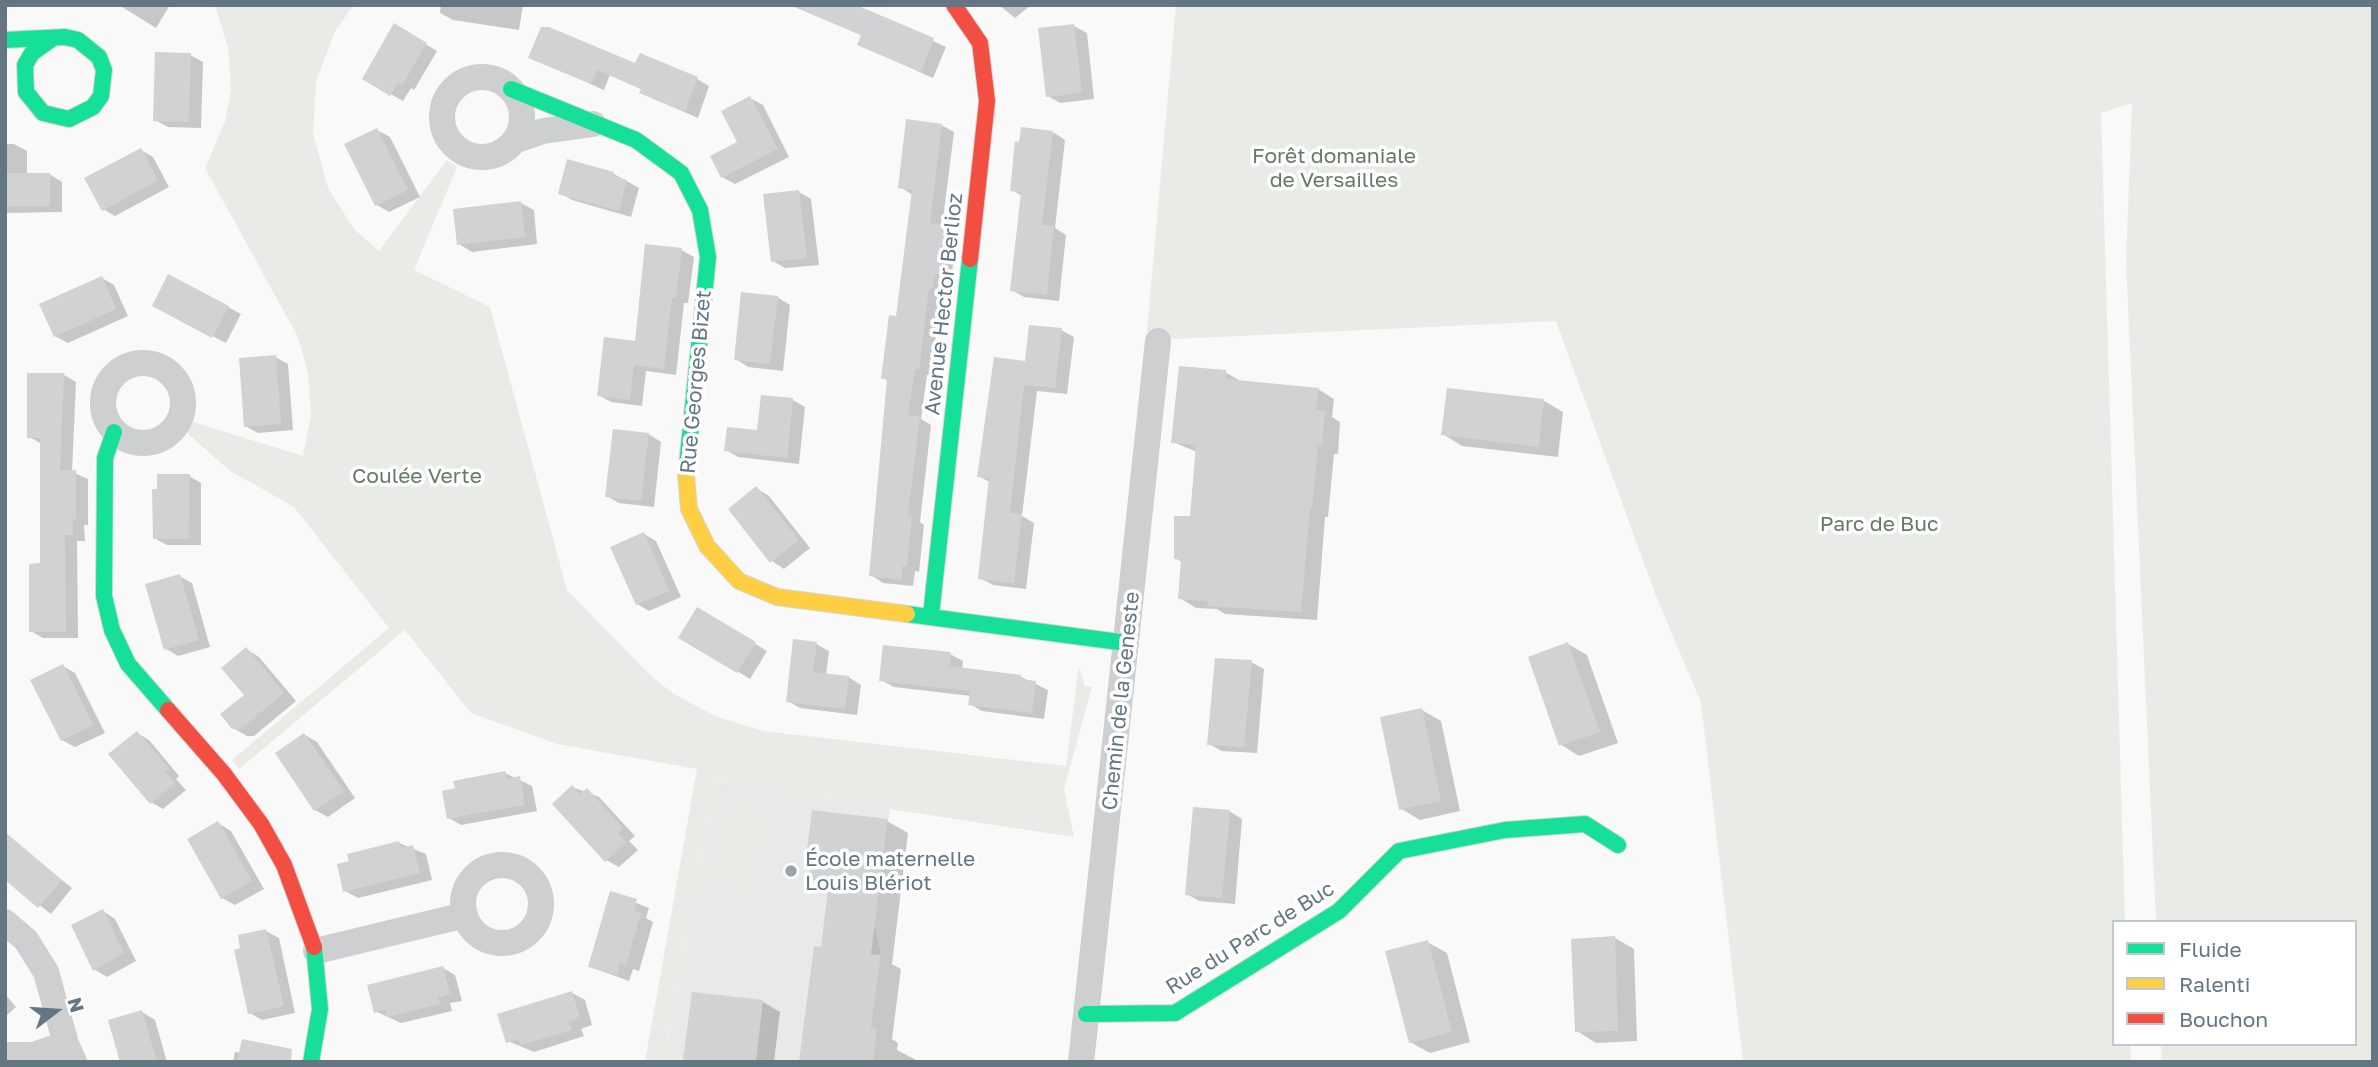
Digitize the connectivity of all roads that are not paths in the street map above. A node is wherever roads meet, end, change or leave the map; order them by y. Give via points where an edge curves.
1 (954, 5) edge
2 (52, 39) junction
3 (5, 40) edge
4 (511, 89) junction
5 (593, 124) junction
6 (514, 141) junction
7 (1158, 341) dead end
8 (114, 432) dead end
9 (931, 615) junction
10 (1127, 643) junction
11 (1619, 845) dead end
12 (465, 915) dead end
13 (5, 922) edge
14 (316, 951) junction
15 (1086, 1014) junction
16 (70, 1053) edge
17 (5, 1055) edge
18 (311, 1062) edge
19 (1081, 1062) edge

1 - 9 street, Avenue Hector Berlioz via 980,43 988,101
2 - 2 street via 32,53 23,79 32,104 43,113 69,119 93,107 101,96 104,70 90,47 78,40
2 - 3 street
4 - 5 street, Rue Georges Bizet
4 - 6 street via 518,98 522,120
4 - 6 street, Rue Georges Bizet via 488,77 462,81 445,100 442,126 447,138 467,155 493,156
5 - 6 street, Rue Georges Bizet
5 - 9 street, Rue Georges Bizet via 636,140 681,173 700,210 708,257 685,468 689,509 707,547 739,581 777,597
7 - 10 street, Chemin de la Geneste
8 - 14 street via 105,458 104,596 112,630 128,664 224,774 261,824 284,865
9 - 10 street, Rue Georges Bizet
10 - 15 street, Chemin de la Geneste
11 - 15 street, Rue du Parc de Buc via 1585,824 1505,830 1399,851 1339,911 1175,1013
12 - 14 street
13 - 16 street via 26,940 46,972
14 - 18 street via 320,1009
15 - 19 street, Chemin de la Geneste
16 - 17 street

